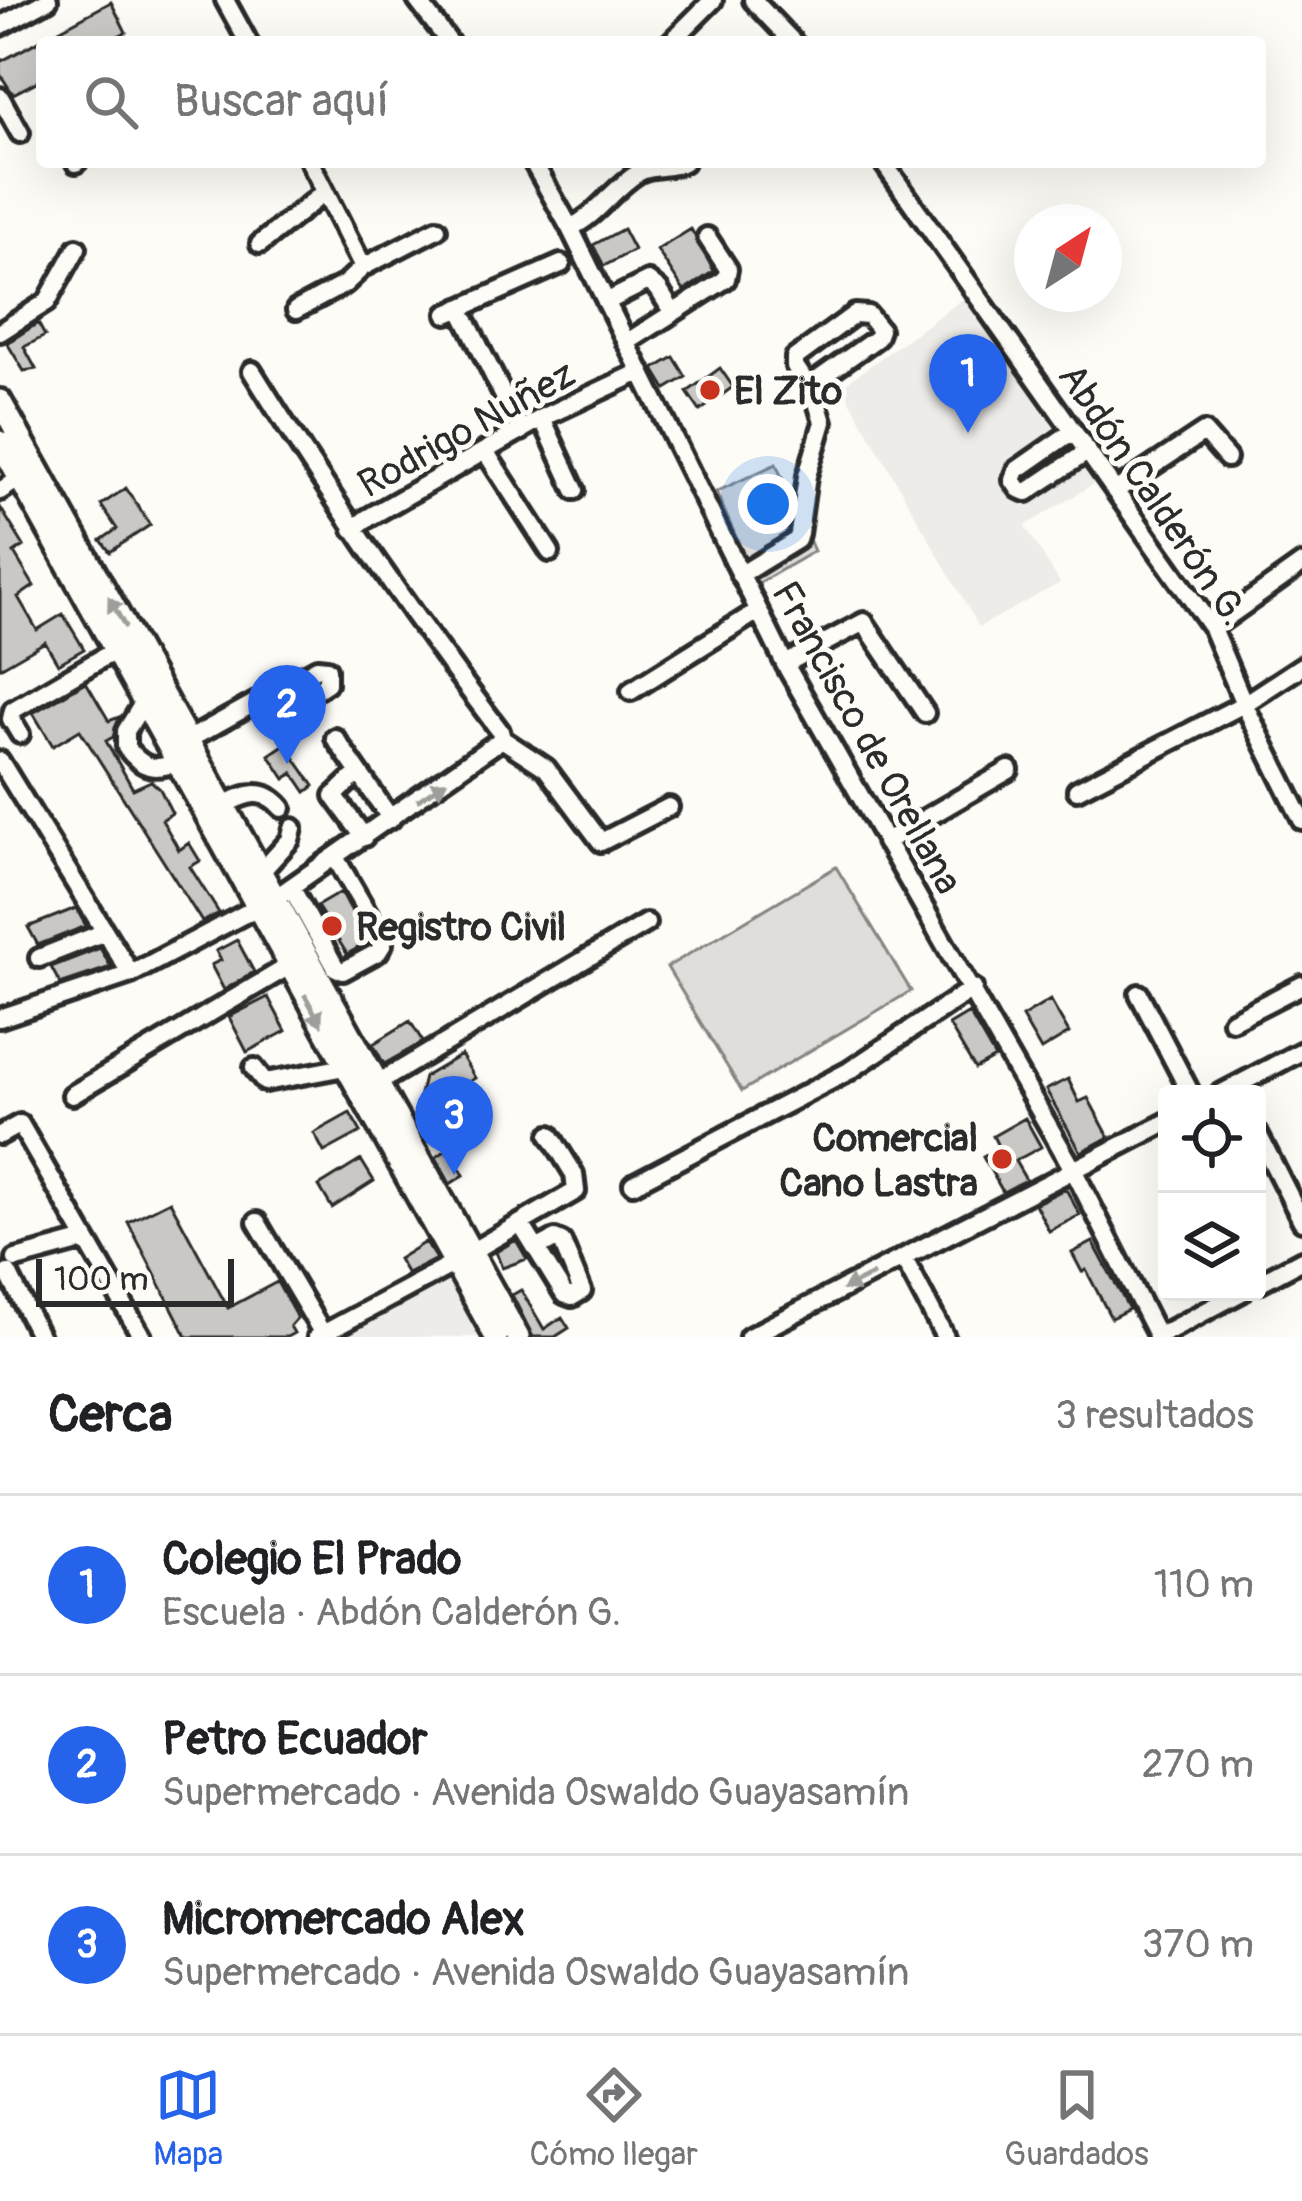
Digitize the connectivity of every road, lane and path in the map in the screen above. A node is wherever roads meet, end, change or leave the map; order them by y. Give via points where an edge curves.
1 (48, 0) edge
2 (225, 0) edge
3 (417, 0) edge
4 (713, 0) edge
5 (753, 0) edge
6 (0, 26) edge
7 (245, 36) edge
8 (444, 36) edge
9 (677, 36) edge
10 (787, 36) edge
11 (0, 97) edge
12 (10, 124) edge
13 (313, 168) edge
14 (536, 168) edge
15 (659, 168) edge
16 (887, 168) edge
17 (325, 192) junction
18 (570, 228) junction
19 (437, 229) dead end
20 (707, 237) dead end
21 (260, 244) dead end
22 (76, 248) dead end
23 (560, 264) dead end
24 (363, 267) junction
25 (607, 302) junction
26 (296, 310) dead end
27 (673, 313) junction
28 (0, 332) edge
29 (626, 343) junction
30 (252, 370) dead end
31 (640, 372) junction
32 (809, 386) junction
33 (0, 401) edge
34 (542, 418) junction
35 (520, 430) junction
36 (1073, 431) junction
37 (485, 451) junction
38 (1088, 452) junction
39 (3, 453) edge
40 (1227, 458) dead end
41 (20, 478) junction
42 (575, 490) dead end
43 (1115, 490) junction
44 (0, 491) edge
45 (353, 530) junction
46 (550, 552) dead end
47 (1302, 564) edge
48 (740, 575) junction
49 (758, 611) junction
50 (1212, 628) junction
51 (116, 650) junction
52 (785, 664) junction
53 (1302, 666) edge
54 (276, 691) dead end
55 (631, 691) dead end
56 (145, 700) junction
57 (1244, 704) junction
58 (925, 713) dead end
59 (20, 734) dead end
60 (335, 738) dead end
61 (502, 739) junction
62 (188, 740) junction
63 (0, 762) edge
64 (179, 762) junction
65 (1009, 770) dead end
66 (358, 773) junction
67 (1077, 790) dead end
68 (224, 805) junction
69 (669, 807) dead end
70 (282, 808) dead end
71 (391, 819) junction
72 (1302, 820) edge
73 (293, 828) dead end
74 (364, 837) junction
75 (886, 842) junction
76 (335, 857) junction
77 (261, 872) junction
78 (275, 898) junction
79 (646, 923) dead end
80 (105, 932) junction
81 (39, 958) dead end
82 (289, 966) junction
83 (130, 974) junction
84 (1302, 985) edge
85 (973, 988) junction
86 (1139, 994) dead end
87 (0, 1018) edge
88 (1232, 1021) dead end
89 (1302, 1051) edge
90 (345, 1067) junction
91 (254, 1068) dead end
92 (378, 1083) junction
93 (1186, 1085) edge
94 (1242, 1085) edge
95 (72, 1095) dead end
96 (1158, 1127) edge
97 (550, 1135) dead end
98 (0, 1136) edge
99 (1266, 1150) edge
100 (1074, 1171) junction
101 (633, 1184) dead end
102 (1302, 1221) edge
103 (257, 1222) dead end
104 (521, 1224) junction
105 (86, 1240) junction
106 (536, 1249) dead end
107 (463, 1258) junction
108 (904, 1259) junction
109 (1302, 1260) edge
110 (6, 1263) edge
111 (1266, 1279) edge
112 (1225, 1301) edge
113 (320, 1335) edge
114 (40, 1337) edge
115 (142, 1337) edge
116 (496, 1337) edge
117 (518, 1337) edge
118 (749, 1337) edge
119 (945, 1337) edge
120 (1157, 1337) edge

1 - 6 street
2 - 7 street
3 - 8 street
4 - 9 street
5 - 10 street
11 - 12 street
13 - 17 street
14 - 18 street, Francisco de Orellana
15 - 18 street via 644,169
16 - 36 street, Abdón Calderón G.
17 - 21 street
17 - 24 street
18 - 25 street, Francisco de Orellana
19 - 24 street
20 - 27 street via 728,275
22 - 28 street via 47,302
23 - 35 street via 453,311
24 - 26 street
25 - 27 street via 648,281
25 - 29 street, Francisco de Orellana
27 - 29 street
29 - 31 street, Francisco de Orellana
30 - 45 street
31 - 34 street, Rodrigo Nuñez
31 - 48 street, Francisco de Orellana
32 - 32 street via 795,366 799,352 855,314 868,315 878,338
32 - 48 street via 822,432 800,534
62 -> 33 main road
34 - 35 street, Rodrigo Nuñez
34 - 42 street
35 - 37 street, Rodrigo Nuñez
36 - 38 street, Abdón Calderón G.
36 - 38 street via 1017,470 1018,490 1027,492
37 - 45 street, Rodrigo Nuñez
37 - 46 street
38 - 43 street, Abdón Calderón G.
39 - 41 main road
40 - 43 street via 1204,432
41 - 44 street
41 - 51 main road
43 - 50 street, Abdón Calderón G.
45 - 61 street, Rodrigo Nuñez
47 - 50 street
48 - 49 street, Francisco de Orellana
49 - 52 street, Francisco de Orellana
49 - 55 street
50 - 57 street, Abdón Calderón G.
51 - 56 main road
51 - 59 street via 13,710
52 - 58 street via 864,622
52 - 75 street, Francisco de Orellana
53 - 57 street
54 - 62 street
56 - 64 main road
56 - 64 street via 126,747 146,767
57 - 67 street
57 - 72 street, Abdón Calderón G.
60 - 66 street
61 - 69 street via 546,768 601,842
71 -> 61 street
62 - 68 main road
63 - 80 street
64 - 78 main road
65 - 75 street
66 - 71 street
66 - 74 street via 334,796
68 - 70 street via 252,793
68 - 77 main road
71 - 74 street
73 - 77 street
74 - 76 street
75 - 85 street, Francisco de Orellana
76 - 78 street
76 - 78 street via 382,938 378,952 336,968
77 - 78 main road
78 - 82 main road
78 - 83 street
78 - 92 main road
79 - 92 street
80 - 81 street
80 - 83 street
82 -> 90 main road
82 - 95 street
83 - 87 street
84 - 88 street
85 - 100 street, Francisco de Orellana
85 - 101 street via 849,1071
86 - 93 street
89 - 94 street
90 - 91 street via 265,1082
90 - 107 main road
92 - 107 main road
96 - 100 street
97 - 104 street via 578,1186
98 - 105 street via 20,1124
99 - 102 street
100 - 108 street
100 - 120 street, Francisco de Orellana
103 - 113 street
104 - 106 street
104 - 107 street
105 - 110 street
105 - 115 street
107 - 113 street
107 - 116 main road
107 - 117 main road
108 -> 118 street
108 - 119 street
109 - 111 street
110 - 114 street
112 - 120 street

